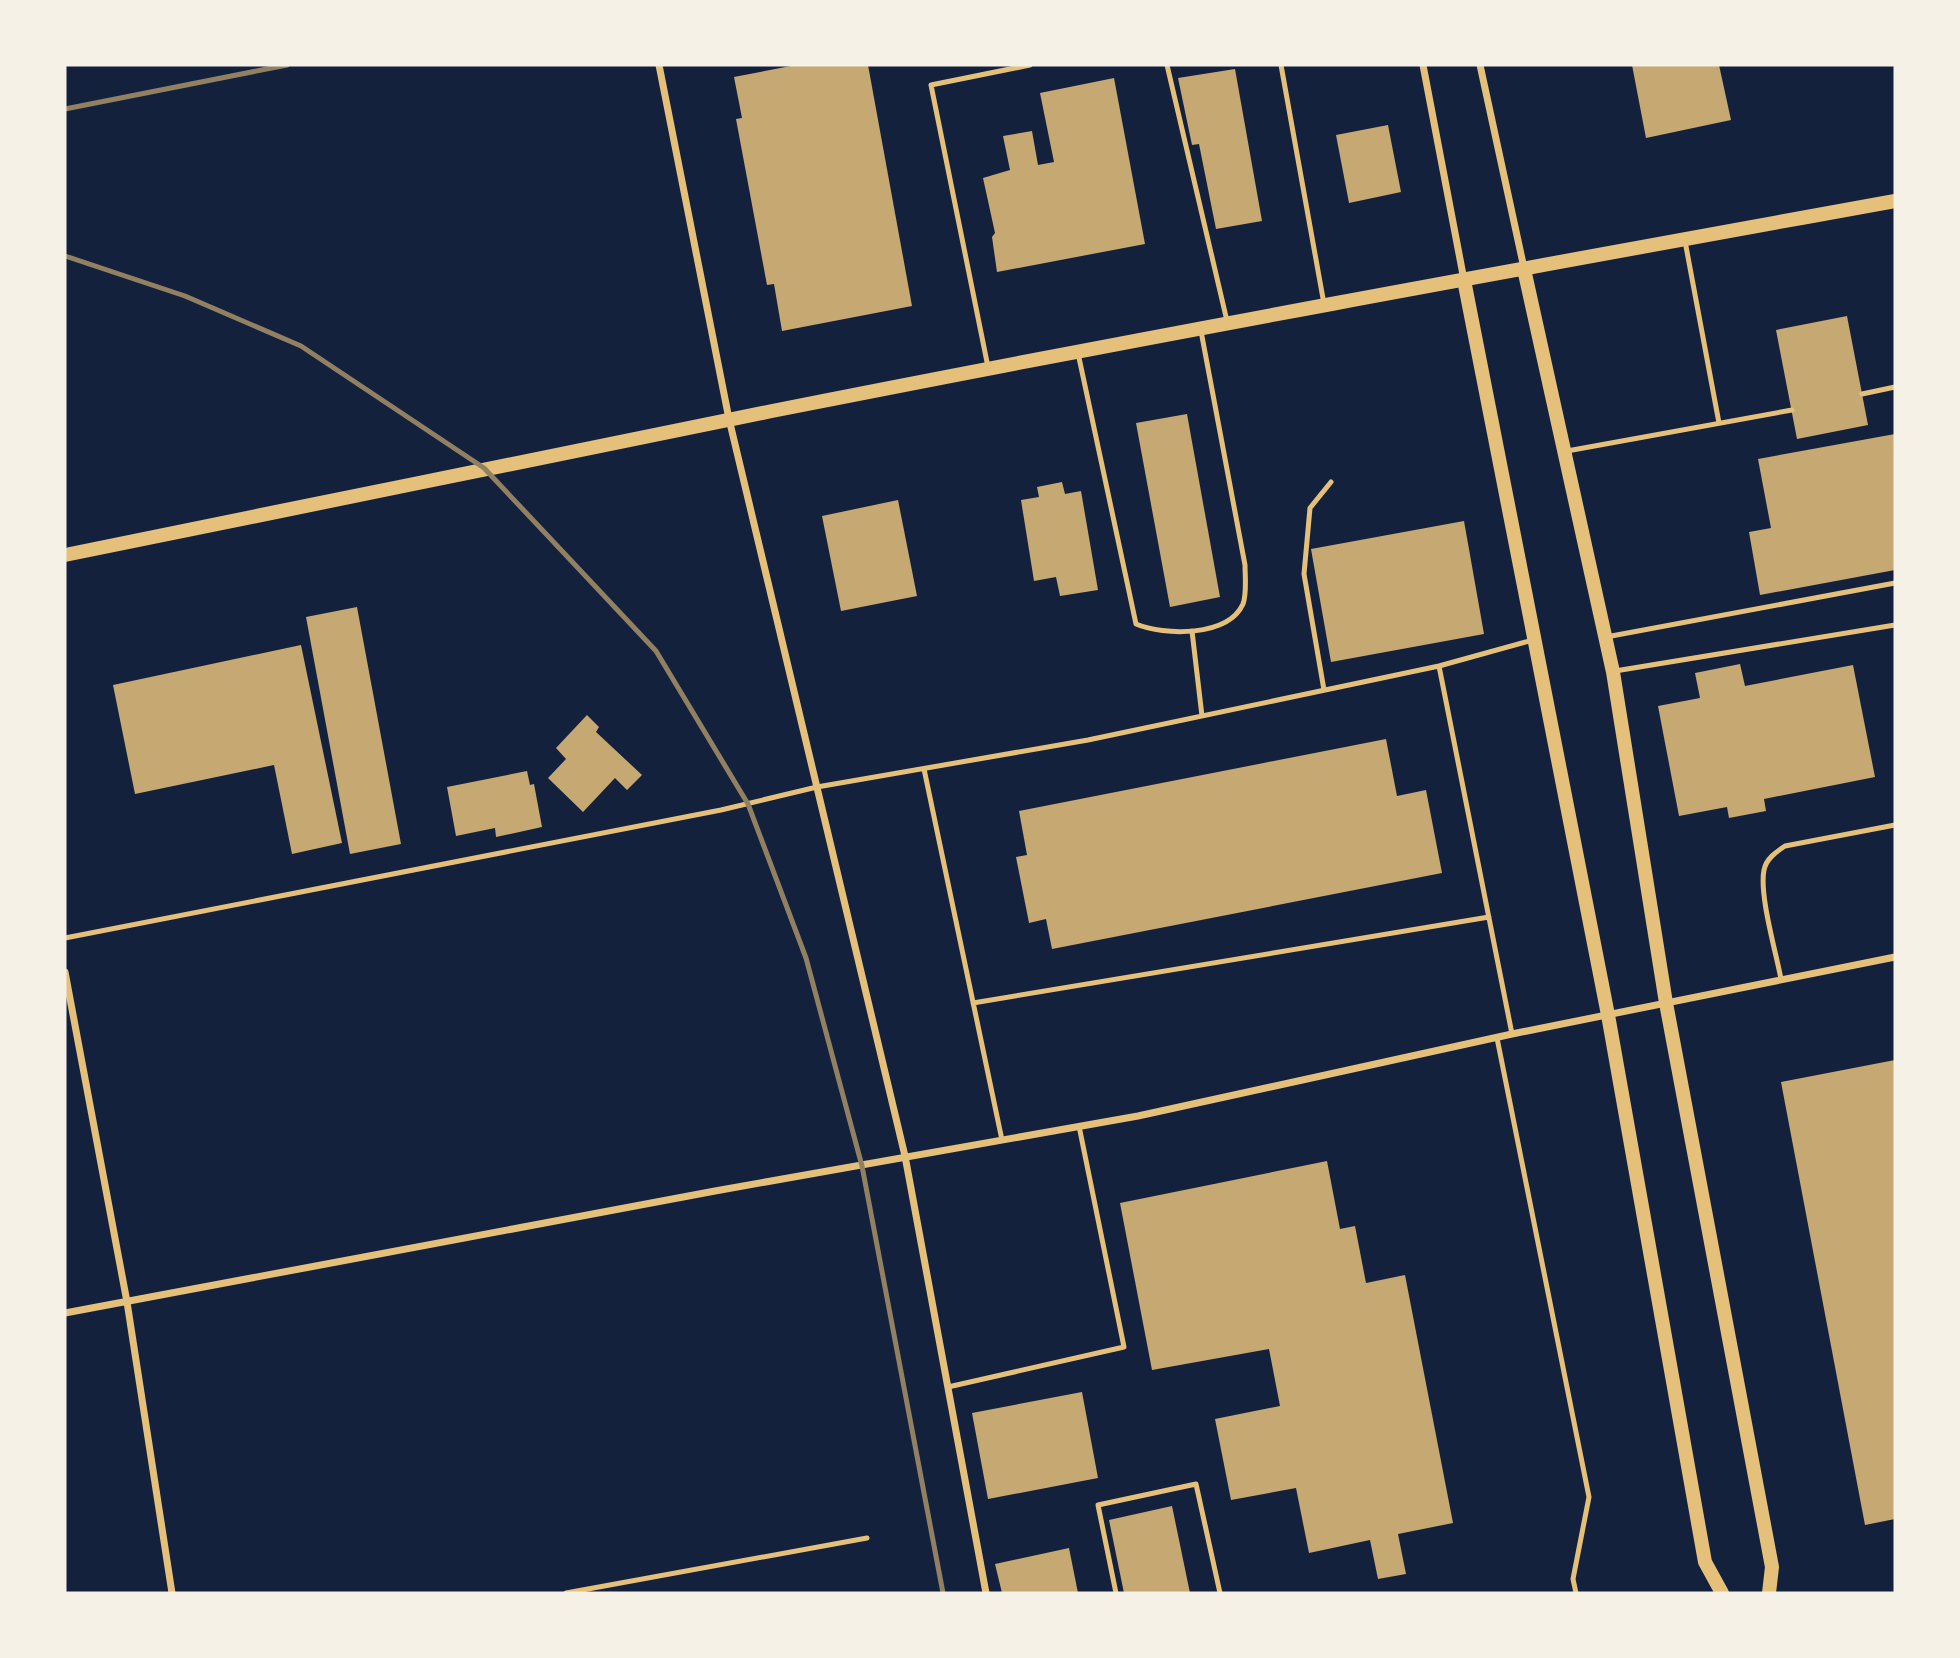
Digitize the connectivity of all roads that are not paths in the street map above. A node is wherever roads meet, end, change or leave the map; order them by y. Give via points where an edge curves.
1 (659, 65) edge
2 (1030, 65) edge
3 (1167, 65) edge
4 (1281, 65) edge
5 (1423, 65) edge
6 (1480, 65) edge
7 (1895, 202) edge
8 (1684, 239) junction
9 (1524, 269) junction
10 (1464, 280) junction
11 (1325, 307) junction
12 (1228, 325) junction
13 (1201, 330) junction
14 (1078, 353) junction
15 (988, 370) junction
16 (1895, 387) edge
17 (1862, 394) dead end
18 (1792, 410) dead end
19 (729, 419) junction
20 (1719, 423) junction
21 (1565, 451) junction
22 (1331, 482) dead end
23 (65, 555) edge
24 (1895, 583) edge
25 (1895, 625) edge
26 (1192, 631) junction
27 (1605, 637) junction
28 (1536, 639) junction
29 (1439, 666) junction
30 (1613, 672) junction
31 (1324, 690) junction
32 (1202, 716) junction
33 (924, 769) junction
34 (817, 787) junction
35 (1895, 825) edge
36 (1489, 917) junction
37 (65, 938) edge
38 (1895, 957) edge
39 (65, 972) edge
40 (1781, 979) junction
41 (973, 1003) junction
42 (1666, 1003) junction
43 (1608, 1015) junction
44 (1512, 1034) junction
45 (1497, 1038) junction
46 (1079, 1126) junction
47 (1002, 1140) junction
48 (905, 1156) junction
49 (127, 1302) junction
50 (65, 1313) edge
51 (948, 1387) junction
52 (867, 1538) dead end
53 (172, 1593) edge
54 (566, 1593) edge
55 (986, 1593) edge
56 (1116, 1593) edge
57 (1220, 1593) edge
58 (1576, 1593) edge
59 (1722, 1593) edge
60 (1769, 1593) edge

1 - 19 street
2 - 15 lane via 931,85
3 - 12 lane
4 - 11 lane
5 - 10 street
6 - 9 street
7 - 8 main road
8 - 9 main road
8 - 20 lane
9 - 10 main road
9 - 21 main road
10 - 11 main road
10 - 28 main road
11 - 12 main road
12 - 13 main road
13 - 14 main road
13 - 26 lane via 1245,565 1243,603 1228,622
14 - 15 main road
14 - 26 lane via 1136,624 1155,632
15 - 19 main road
16 - 17 lane
18 - 20 lane
19 - 23 main road
19 - 34 street
20 - 21 lane
21 - 27 main road
22 - 31 lane via 1310,508 1304,574
24 - 27 lane
25 - 30 lane
26 - 32 lane
27 - 30 main road
28 - 29 lane
28 - 43 main road
29 - 31 lane
29 - 36 lane
30 - 42 main road
31 - 32 lane
32 - 33 lane
33 - 34 lane
33 - 41 lane
34 - 37 lane
34 - 48 street
35 - 40 lane via 1785,846 1773,854 1764,869 1765,892
36 - 41 lane
36 - 44 lane
38 - 40 street
39 - 49 street
40 - 42 street
41 - 47 lane
42 - 43 street
42 - 60 main road via 1772,1567
43 - 44 street
43 - 59 main road via 1705,1562
44 - 45 street
45 - 46 street
45 - 58 lane via 1589,1497 1573,1580
46 - 47 street
46 - 51 lane via 1124,1347
47 - 48 street
48 - 49 street
48 - 51 street
49 - 50 street
49 - 53 street
51 - 55 street
52 - 54 lane
56 - 57 lane via 1098,1505 1196,1484

